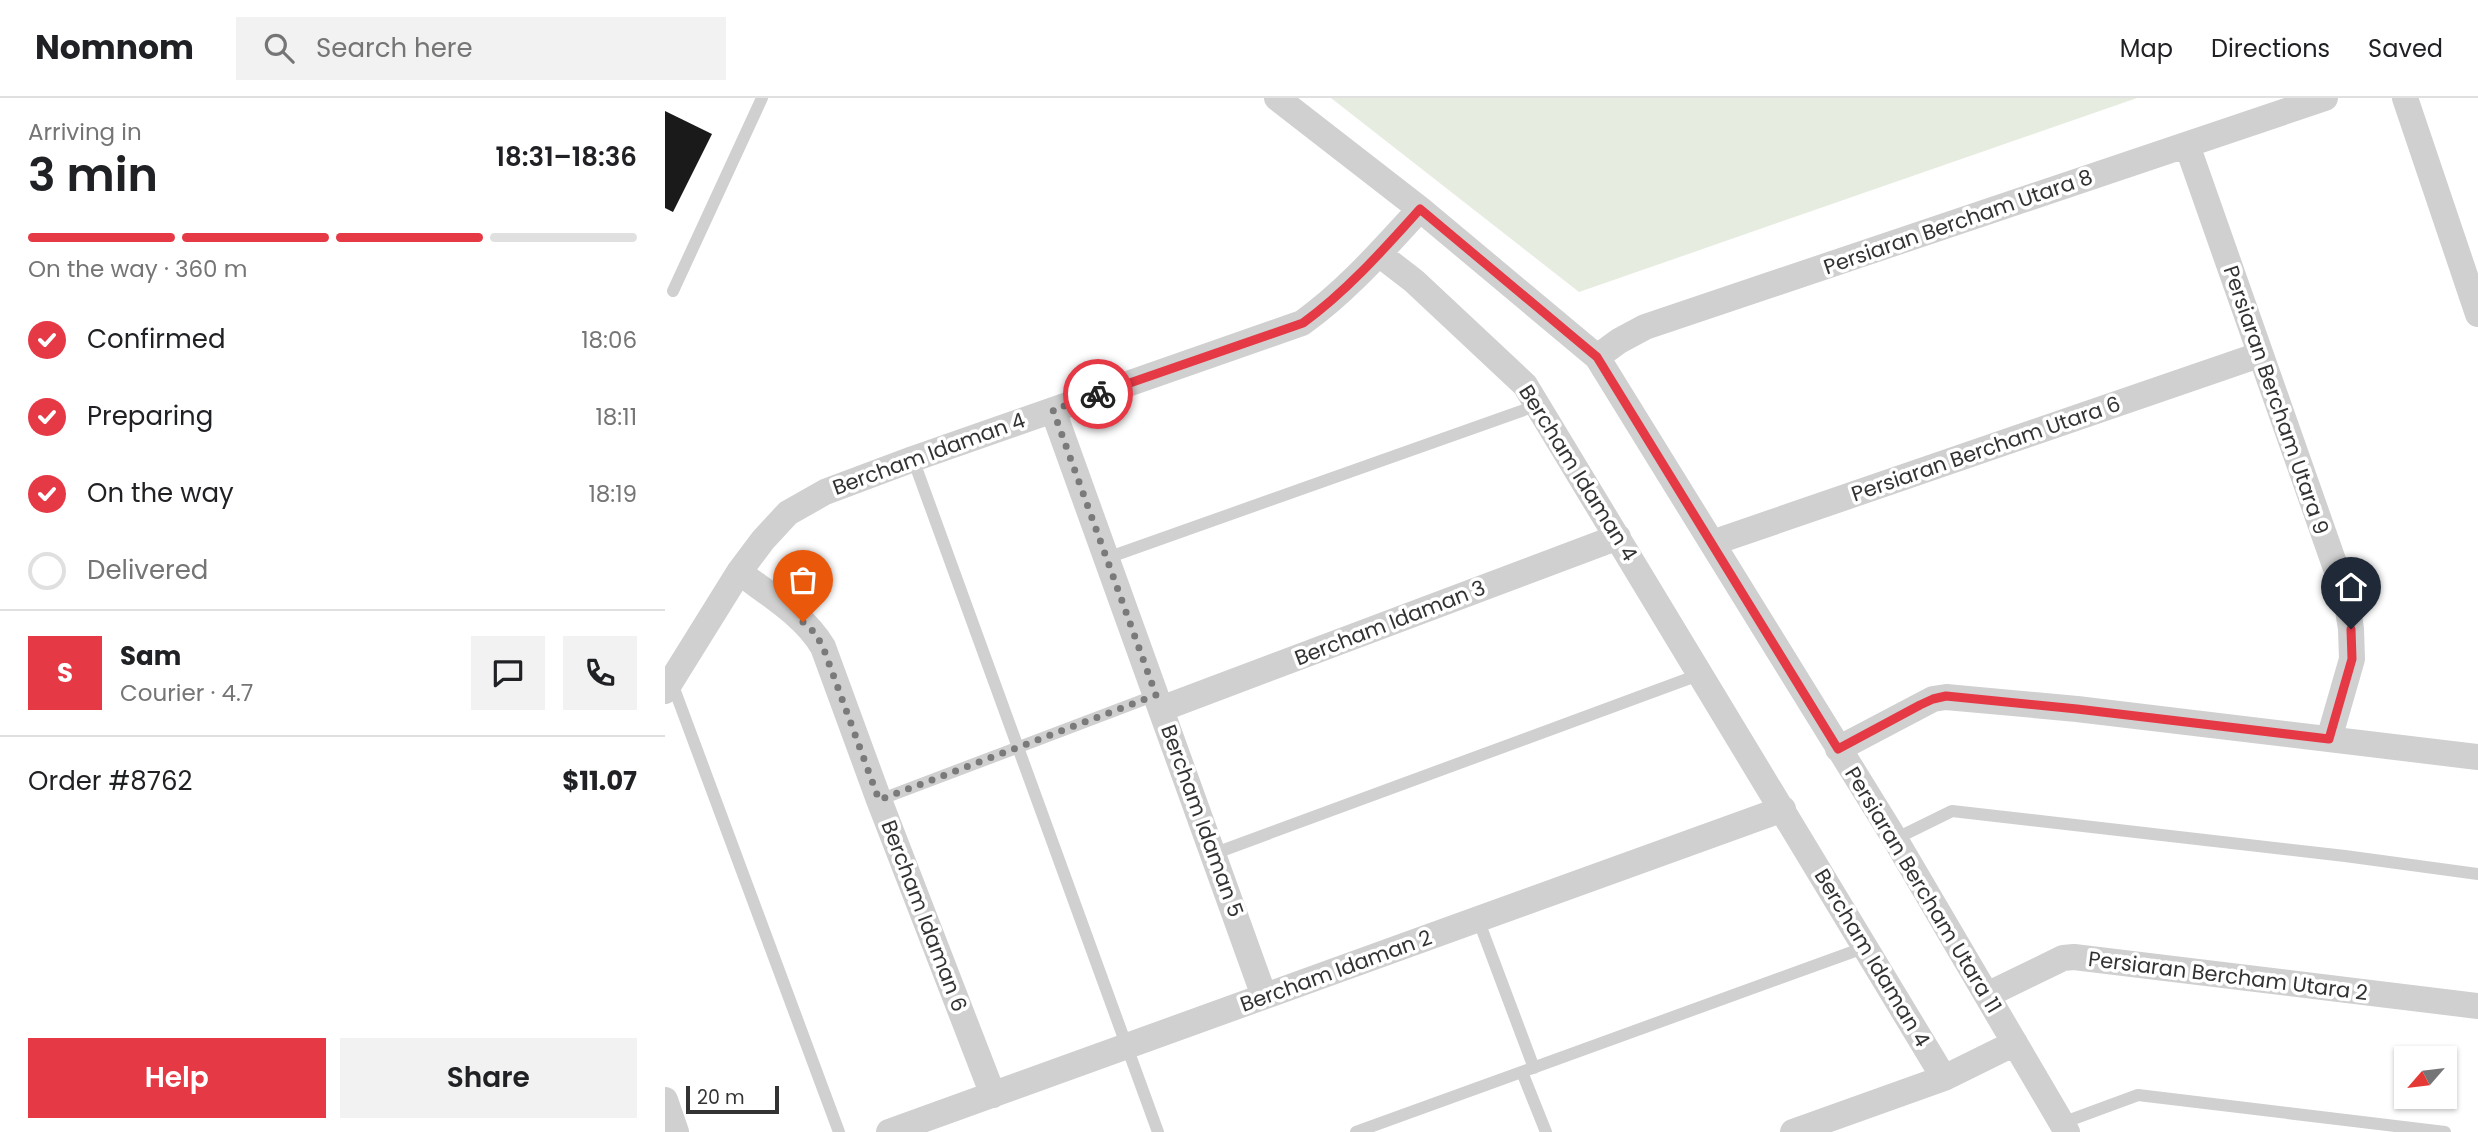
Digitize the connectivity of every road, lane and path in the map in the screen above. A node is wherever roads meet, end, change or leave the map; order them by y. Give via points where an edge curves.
1 (762, 98) edge
2 (1277, 98) edge
3 (2325, 98) edge
4 (2405, 98) edge
5 (2187, 145) junction
6 (1420, 209) junction
7 (1379, 254) junction
8 (673, 291) dead end
9 (2478, 314) edge
10 (2259, 355) junction
11 (1597, 357) junction
12 (1538, 405) junction
13 (1053, 410) junction
14 (912, 459) junction
15 (1618, 537) junction
16 (1712, 543) junction
17 (1107, 558) junction
18 (739, 572) junction
19 (1701, 674) junction
20 (668, 685) edge
21 (1159, 702) junction
22 (2329, 739) junction
23 (1018, 747) junction
24 (1838, 749) junction
25 (2478, 757) edge
26 (879, 800) junction
27 (1783, 809) junction
28 (1895, 839) junction
29 (1213, 854) junction
30 (2478, 874) edge
31 (1478, 919) junction
32 (1866, 947) junction
33 (1987, 995) junction
34 (1264, 996) junction
35 (2478, 1006) edge
36 (2015, 1043) junction
37 (1127, 1046) junction
38 (1528, 1070) junction
39 (1944, 1078) junction
40 (993, 1095) junction
41 (665, 1100) edge
42 (2064, 1127) edge
43 (676, 1132) edge
44 (839, 1132) edge
45 (889, 1132) edge
46 (1159, 1132) edge
47 (1356, 1132) edge
48 (1546, 1132) edge
49 (1793, 1132) edge
50 (2445, 1132) edge

1 - 8 lane
2 - 6 street, Persiaran Bercham Utara 11
3 - 5 street, Persiaran Bercham Utara 8
4 - 9 street
5 - 10 street, Persiaran Bercham Utara 9
5 - 11 street, Persiaran Bercham Utara 8 via 1645,327
6 - 7 street
6 - 11 street, Persiaran Bercham Utara 11
7 - 12 street, Bercham Idaman 4 via 1507,367
7 - 13 street, Bercham Idaman 4 via 1303,323
10 - 16 street, Persiaran Bercham Utara 6
10 - 22 street, Persiaran Bercham Utara 9 via 2346,597 2352,659
11 - 16 street, Persiaran Bercham Utara 11
12 - 15 street, Bercham Idaman 4
12 - 17 lane
13 - 14 street, Bercham Idaman 4
13 - 17 street, Bercham Idaman 5
14 - 18 street, Bercham Idaman 4 via 825,492 788,513
14 - 23 lane
15 - 19 street, Bercham Idaman 4
15 - 21 street, Bercham Idaman 3
16 - 24 street, Persiaran Bercham Utara 11
17 - 21 street, Bercham Idaman 5
18 - 20 street, Bercham Idaman 4
18 - 26 street, Bercham Idaman 6 via 819,640
19 - 27 street, Bercham Idaman 4
19 - 29 lane
20 - 44 lane
21 - 23 lane
21 - 29 street, Bercham Idaman 5
22 - 24 street via 1946,696
22 - 25 street
23 - 26 lane
23 - 37 lane
24 - 28 street, Persiaran Bercham Utara 11
26 - 40 street, Bercham Idaman 6
27 - 31 street, Bercham Idaman 2
27 - 32 street, Bercham Idaman 4
28 - 30 lane via 1952,811
28 - 33 street, Persiaran Bercham Utara 11
29 - 34 street, Bercham Idaman 5
31 - 34 street, Bercham Idaman 2
31 - 38 lane
32 - 38 lane
32 - 39 street, Bercham Idaman 4
33 - 35 street, Persiaran Bercham Utara 2 via 2068,957
33 - 36 street, Persiaran Bercham Utara 11
34 - 37 street, Bercham Idaman 2
36 - 39 street
36 - 42 street, Persiaran Bercham Utara 11
37 - 40 street, Bercham Idaman 2
37 - 46 lane
38 - 47 lane
38 - 48 lane
39 - 49 street
40 - 45 street, Bercham Idaman 2
41 - 43 street
42 - 50 lane via 2138,1095

